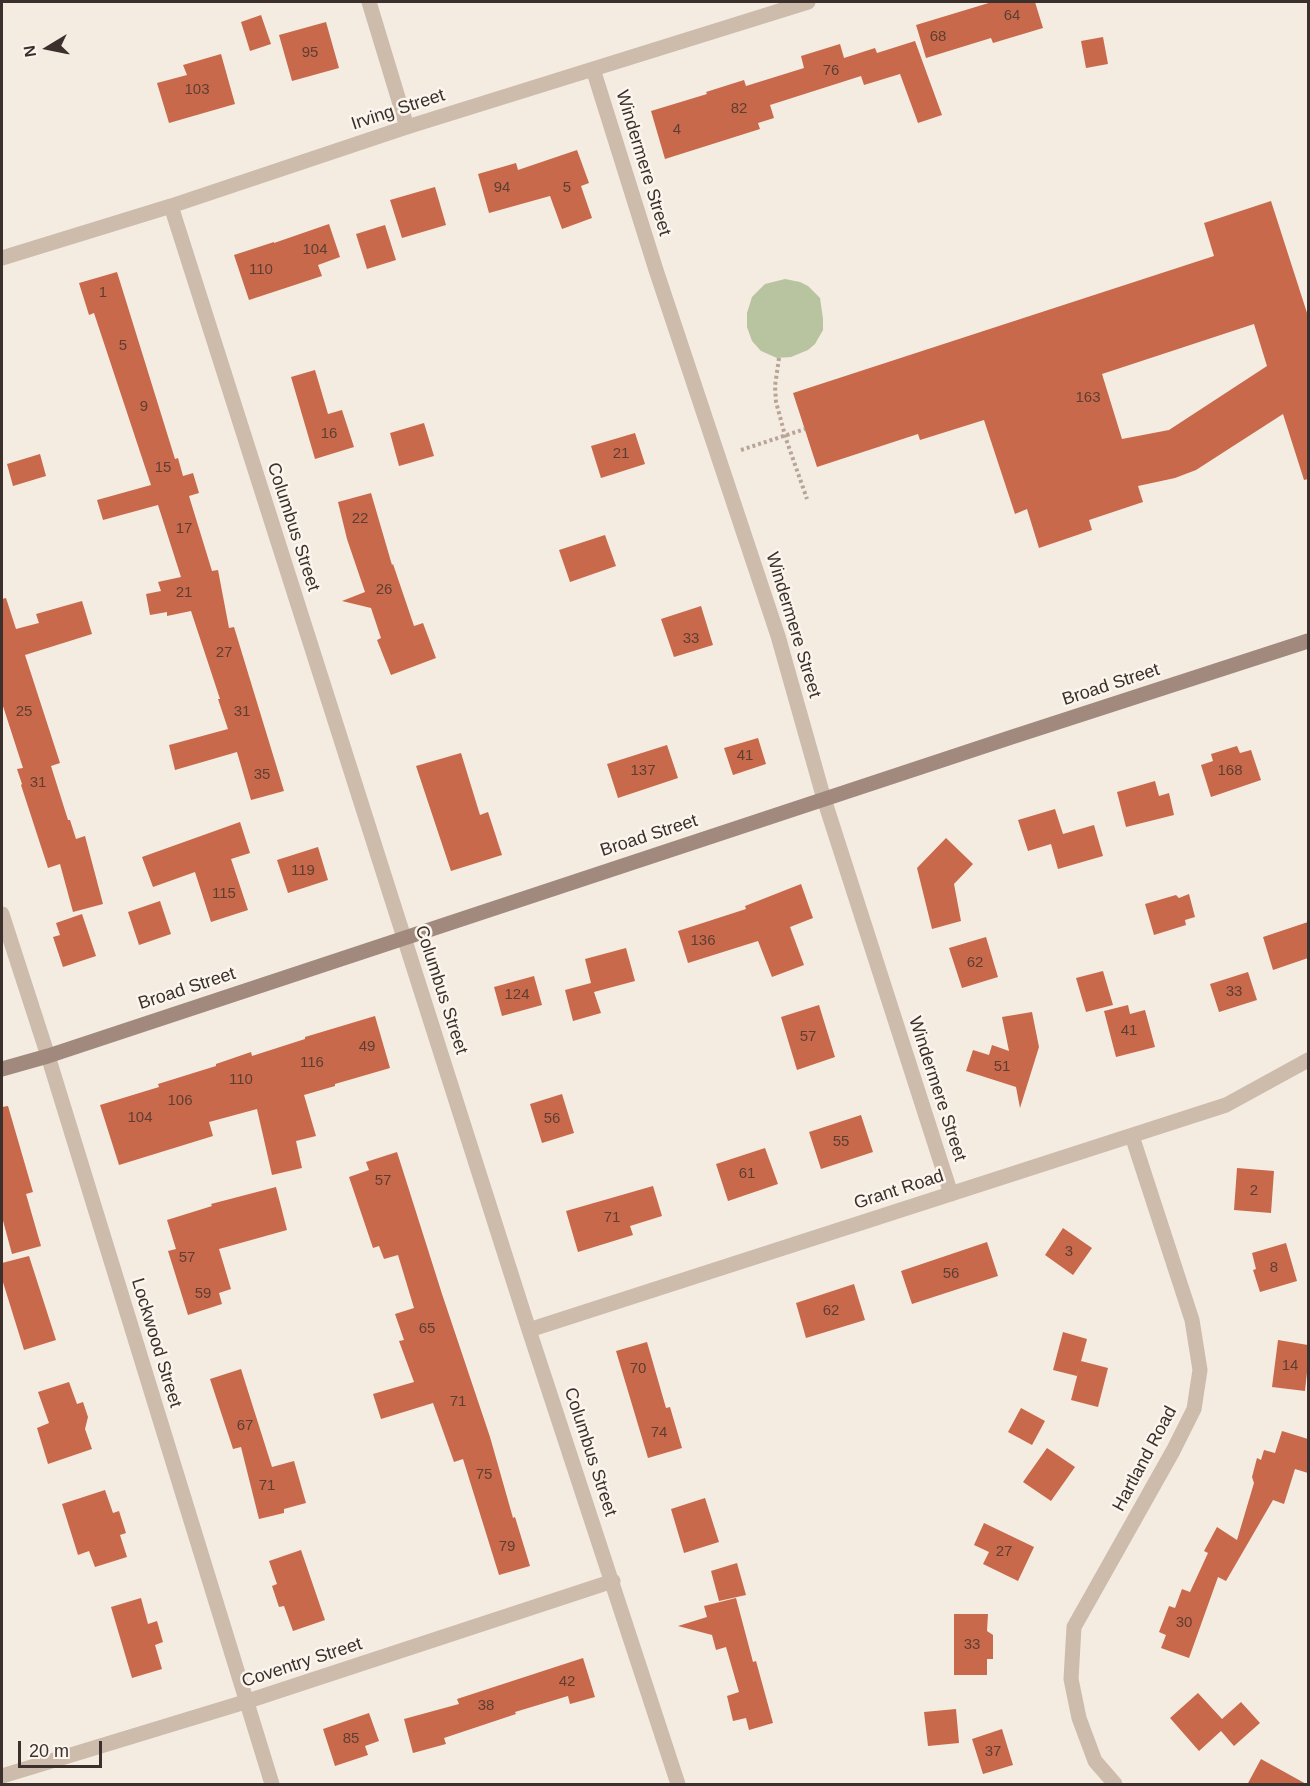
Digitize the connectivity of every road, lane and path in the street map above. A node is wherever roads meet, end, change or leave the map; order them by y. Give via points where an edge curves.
1 (369, 2) edge
2 (808, 2) edge
3 (593, 69) junction
4 (407, 127) junction
5 (171, 206) junction
6 (2, 258) edge
7 (779, 358) dead end
8 (805, 429) dead end
9 (785, 435) junction
10 (741, 450) dead end
11 (807, 500) dead end
12 (1308, 641) edge
13 (824, 799) junction
14 (2, 914) edge
15 (404, 937) junction
16 (48, 1056) junction
17 (1308, 1060) edge
18 (2, 1069) edge
19 (1132, 1136) junction
20 (951, 1194) junction
21 (529, 1330) junction
22 (613, 1581) junction
23 (245, 1702) junction
24 (2, 1776) edge
25 (272, 1785) edge
26 (678, 1785) edge
27 (1115, 1785) edge

1 - 4 street
2 - 3 street, Irving Street
3 - 4 street, Irving Street
3 - 13 street, Windermere Street via 778,636
4 - 5 street, Irving Street
5 - 6 street, Irving Street
5 - 15 street, Columbus Street
7 - 9 path via 776,402
8 - 9 path
9 - 10 path
9 - 11 path
12 - 13 street, Broad Street
13 - 15 street, Broad Street
13 - 20 street, Windermere Street
14 - 16 street, Lockwood Street
15 - 16 street, Broad Street
15 - 21 street, Columbus Street
16 - 18 street, Broad Street
16 - 23 street, Lockwood Street
17 - 19 street, Grant Road via 1226,1105
19 - 20 street, Grant Road
19 - 27 street, Hartland Road via 1192,1320 1200,1370 1194,1409 1074,1627 1071,1679 1079,1718 1095,1761
20 - 21 street, Grant Road
21 - 22 street, Columbus Street
22 - 23 street, Coventry Street
22 - 26 street, Columbus Street
23 - 24 street, Coventry Street
23 - 25 street, Lockwood Street

